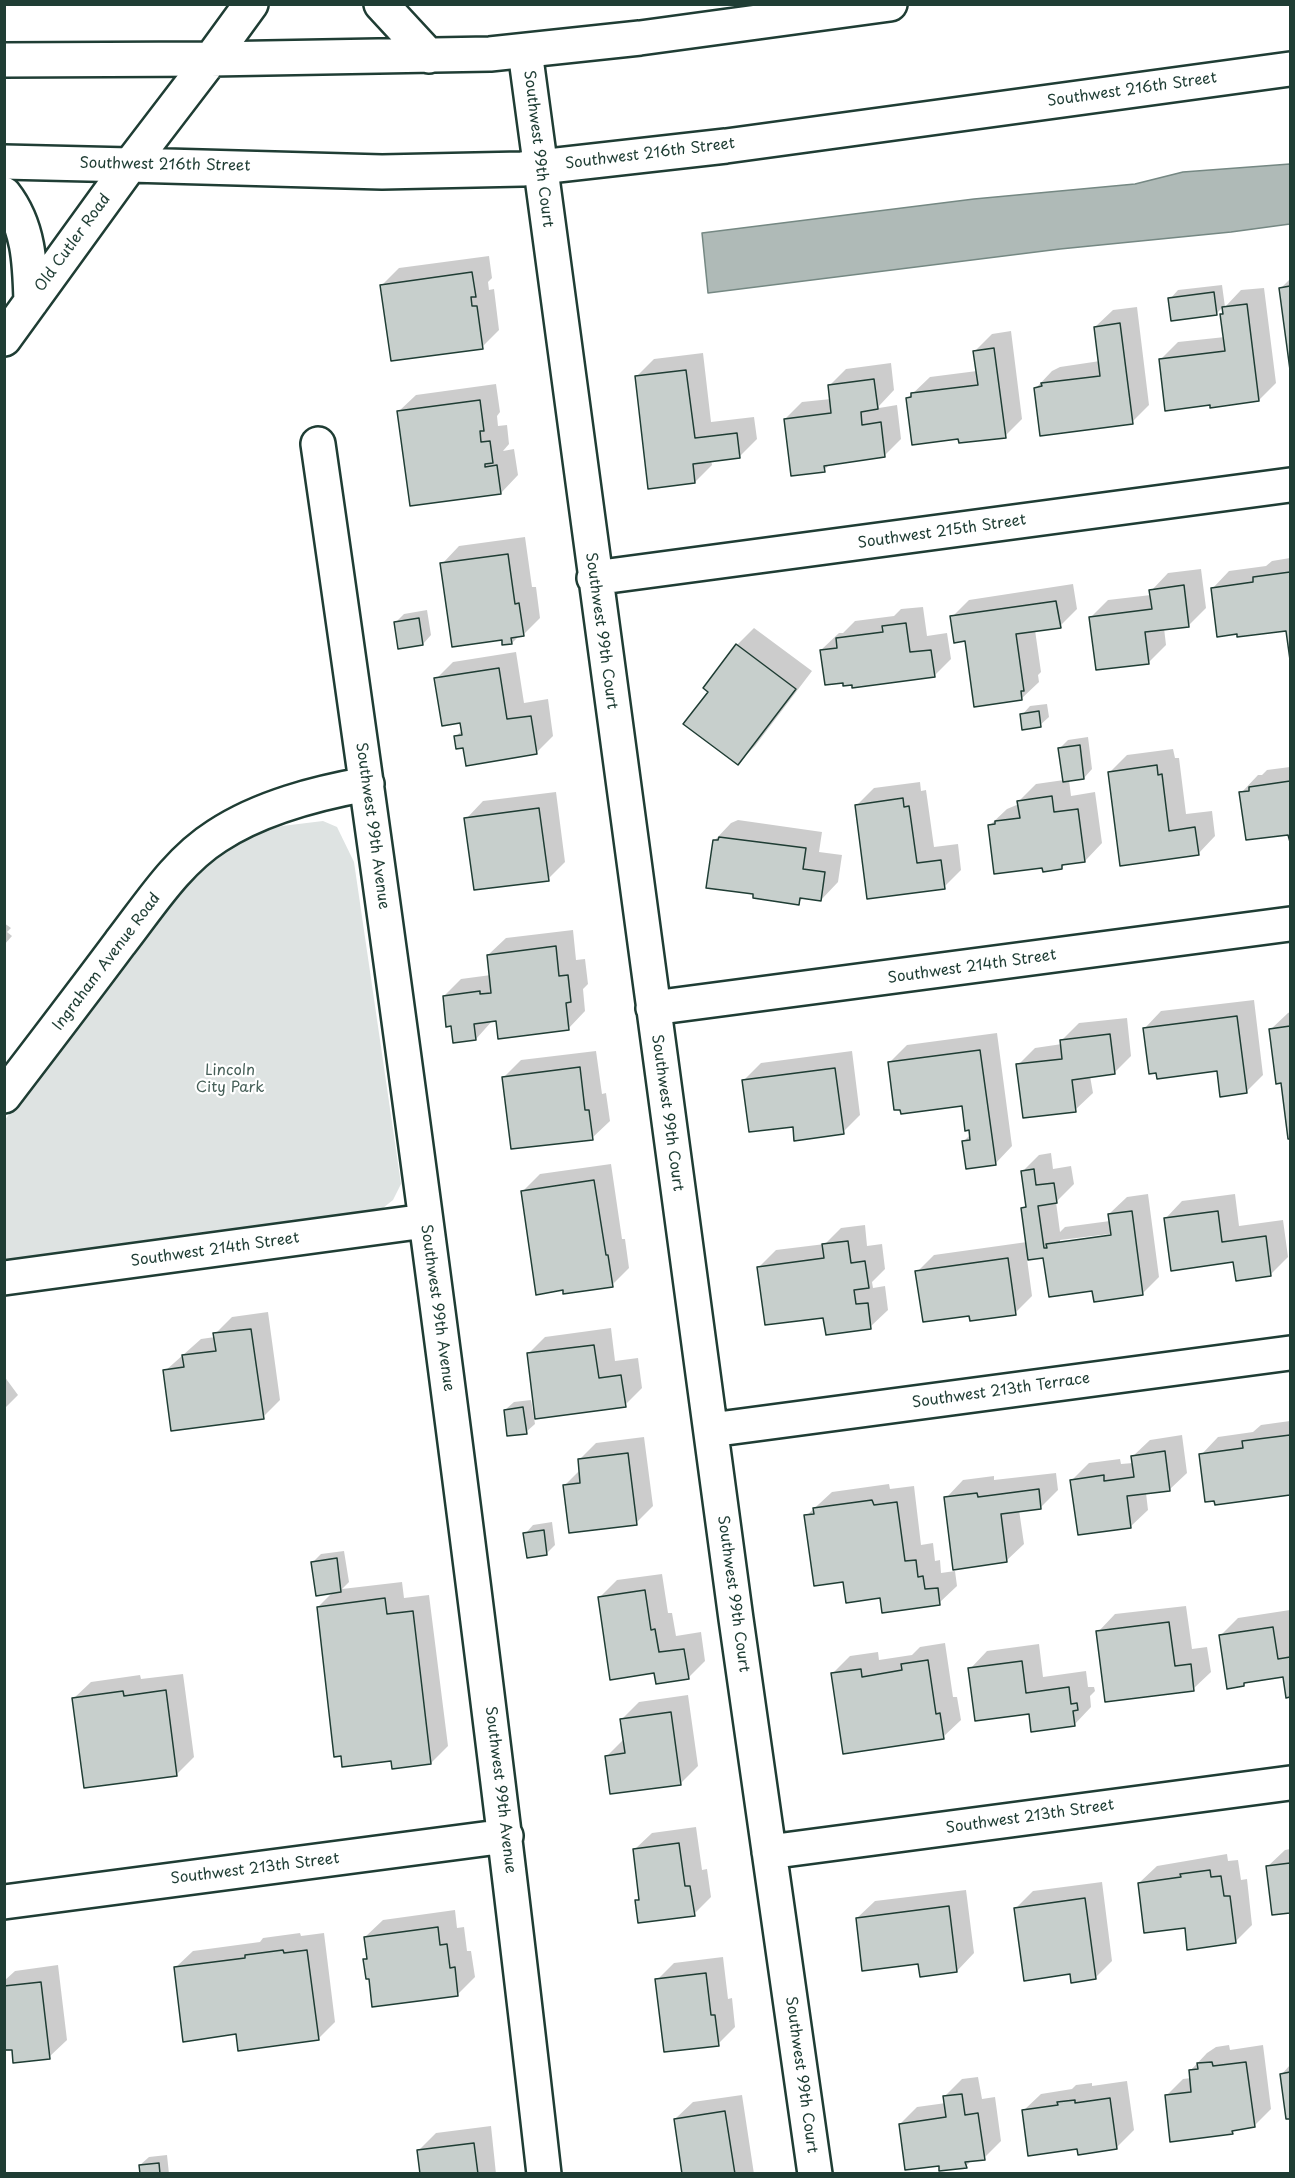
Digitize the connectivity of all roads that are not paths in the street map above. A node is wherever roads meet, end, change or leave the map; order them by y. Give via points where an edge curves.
1 (251, 4) edge
2 (381, 4) edge
3 (891, 4) edge
4 (525, 51) junction
5 (429, 56) junction
6 (211, 59) junction
7 (4, 60) edge
8 (1290, 69) edge
9 (4, 162) edge
10 (130, 165) junction
11 (540, 167) junction
12 (4, 194) edge
13 (32, 302) junction
14 (4, 339) edge
15 (318, 444) dead end
16 (1290, 485) edge
17 (594, 578) junction
18 (367, 784) junction
19 (1290, 924) edge
20 (653, 1008) junction
21 (4, 1096) edge
22 (425, 1221) junction
23 (4, 1278) edge
24 (1290, 1353) edge
25 (711, 1430) junction
26 (1290, 1783) edge
27 (506, 1836) junction
28 (769, 1852) junction
29 (4, 1902) edge
30 (544, 2174) edge
31 (815, 2174) edge

1 - 6 street, Old Cutler Road
2 - 5 street
3 - 4 street
4 - 5 street
4 - 11 street, Southwest 99th Court
5 - 6 street
6 - 7 street
6 - 10 street, Old Cutler Road
8 - 11 street, Southwest 216th Street
9 - 10 street, Southwest 216th Street
10 - 11 street, Southwest 216th Street via 401,172
10 - 13 street, Old Cutler Road
11 - 17 street, Southwest 99th Court
12 - 13 street via 23,228
13 - 14 street, Old Cutler Road
15 - 18 street, Southwest 99th Avenue
16 - 17 street, Southwest 215th Street
17 - 20 street, Southwest 99th Court
18 - 21 street, Ingraham Avenue Road via 329,791 247,820 217,835 193,854
18 - 22 street, Southwest 99th Avenue
19 - 20 street, Southwest 214th Street
20 - 25 street, Southwest 99th Court
22 - 23 street, Southwest 214th Street
22 - 27 street, Southwest 99th Avenue
24 - 25 street, Southwest 213th Terrace
25 - 28 street, Southwest 99th Court
26 - 28 street, Southwest 213th Street
27 - 29 street, Southwest 213th Street
27 - 30 street, Southwest 99th Avenue
28 - 31 street, Southwest 99th Court

